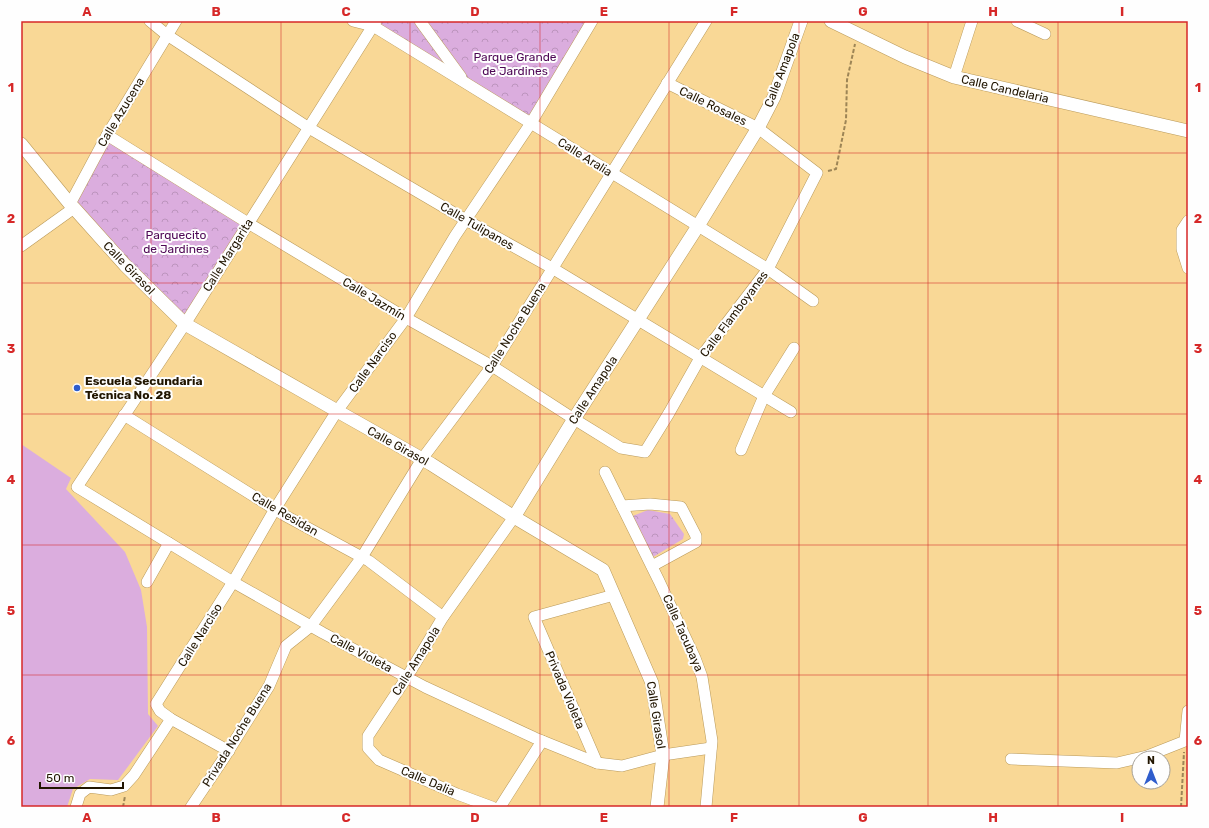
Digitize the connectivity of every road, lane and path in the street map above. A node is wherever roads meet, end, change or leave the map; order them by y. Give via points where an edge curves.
1 (150, 21) edge
2 (176, 21) edge
3 (353, 21) edge
4 (420, 21) edge
5 (592, 21) edge
6 (706, 21) edge
7 (801, 21) edge
8 (831, 21) edge
9 (972, 21) edge
10 (1017, 21) edge
11 (374, 23) edge
12 (857, 34) junction
13 (1045, 34) dead end
14 (167, 35) junction
15 (954, 77) junction
16 (465, 82) junction
17 (667, 83) junction
18 (531, 123) junction
19 (308, 128) junction
20 (758, 128) junction
21 (1188, 131) edge
22 (107, 135) junction
23 (21, 144) edge
24 (612, 173) junction
25 (816, 173) junction
26 (72, 206) junction
27 (466, 220) junction
28 (1188, 221) edge
29 (248, 223) junction
30 (698, 226) junction
31 (21, 246) edge
32 (552, 268) junction
33 (1188, 268) edge
34 (768, 269) junction
35 (813, 301) dead end
36 (406, 318) junction
37 (637, 320) junction
38 (186, 324) junction
39 (794, 348) dead end
40 (700, 358) junction
41 (492, 366) junction
42 (764, 396) junction
43 (337, 411) junction
44 (791, 412) dead end
45 (124, 415) junction
46 (574, 419) junction
47 (741, 450) dead end
48 (645, 452) joint
49 (422, 459) junction
50 (605, 472) dead end
51 (77, 487) joint
52 (622, 506) junction
53 (275, 509) junction
54 (514, 517) junction
55 (169, 543) junction
56 (362, 557) junction
57 (652, 566) junction
58 (148, 582) dead end
59 (233, 582) junction
60 (614, 595) junction
61 (443, 617) junction
62 (311, 626) junction
63 (407, 677) junction
64 (1188, 711) edge
65 (171, 718) junction
66 (542, 741) junction
67 (1185, 741) junction
68 (368, 748) joint
69 (711, 748) junction
70 (228, 751) junction
71 (663, 755) junction
72 (1010, 758) dead end
73 (597, 763) junction
74 (76, 807) edge
75 (191, 807) edge
76 (492, 807) edge
77 (500, 807) edge
78 (657, 807) edge
79 (706, 807) edge
80 (1181, 807) edge

1 - 14 street, Calle Tulipanes
2 - 14 street, Calle Azucena
3 - 11 street, Calle Aralia
4 - 16 street
5 - 18 street, Calle Narciso
6 - 17 street, Calle Noche Buena
7 - 20 street, Calle Amapola via 774,97
8 - 12 street, Calle Candelaria
9 - 15 street
10 - 13 street
11 - 16 street, Calle Aralia
11 - 19 street, Calle Margarita
12 - 15 street, Calle Candelaria
12 - 25 path via 847,80 846,120 836,170
14 - 19 street, Calle Tulipanes
14 - 22 street, Calle Azucena
15 - 21 street, Calle Candelaria
16 - 18 street, Calle Aralia
17 - 20 street, Calle Rosales
17 - 24 street, Calle Noche Buena
18 - 24 street, Calle Aralia
18 - 27 street, Calle Narciso
19 - 27 street, Calle Tulipanes
19 - 29 street, Calle Margarita
20 - 25 street, Calle Rosales
20 - 30 street, Calle Amapola
22 - 26 street, Calle Azucena
22 - 29 street, Calle Jazmín
23 - 26 street, Calle Girasol
24 - 30 street, Calle Aralia
24 - 32 street, Calle Noche Buena
25 - 34 street, Calle Flamboyanes
26 - 31 street, Calle Azucena
26 - 38 street, Calle Girasol via 125,265
27 - 32 street, Calle Tulipanes
27 - 36 street, Calle Narciso
28 - 33 street via 1182,230 1182,249
29 - 36 street, Calle Jazmín
29 - 38 street, Calle Margarita
30 - 34 street, Calle Aralia
30 - 37 street, Calle Amapola
32 - 37 street, Calle Tulipanes
32 - 41 street, Calle Noche Buena
34 - 35 street, Calle Aralia
34 - 40 street, Calle Flamboyanes
36 - 41 street, Calle Jazmín
36 - 43 street, Calle Narciso
37 - 40 street, Calle Tulipanes
37 - 46 street, Calle Amapola
38 - 43 street, Calle Girasol
38 - 45 street, Calle Margarita
39 - 42 street
40 - 42 street, Calle Tulipanes
40 - 48 street, Calle Flamboyanes
41 - 46 street, Calle Jazmín
41 - 49 street, Calle Noche Buena
42 - 44 street, Calle Tulipanes
42 - 47 street
43 - 49 street, Calle Girasol
43 - 53 street, Calle Narciso
45 - 51 street, Calle Margarita
45 - 53 street, Calle Residan
46 - 48 street, Calle Jazmín via 621,448
46 - 54 street, Calle Amapola
49 - 54 street, Calle Girasol
49 - 56 street, Calle Noche Buena
50 - 52 street, Calle Tacubaya
51 - 55 street, Calle Violeta
52 - 57 street, Calle Tacubaya
52 - 57 street via 650,504 681,507 696,536 696,542
53 - 56 street, Calle Residan
53 - 59 street, Calle Narciso
54 - 60 street, Calle Girasol via 603,570
54 - 61 street, Calle Amapola
55 - 58 street
55 - 59 street, Calle Violeta
56 - 61 street, Calle Residan
56 - 62 street, Calle Noche Buena
57 - 69 street, Calle Tacubaya via 702,677
59 - 62 street, Calle Violeta
59 - 65 street, Calle Narciso via 156,704 160,711
60 - 71 street, Calle Girasol via 652,683
60 - 73 street, Privada Violeta via 534,617
61 - 63 street, Calle Amapola
62 - 63 street, Calle Violeta
62 - 70 street, Privada Noche Buena via 286,646 269,686
63 - 66 street, Calle Violeta
63 - 68 street, Calle Amapola via 368,736
64 - 67 street
65 - 70 street
65 - 74 street via 124,786 111,790 89,787 80,794
66 - 73 street, Calle Violeta
66 - 77 street
67 - 72 street via 1147,756 1117,763
67 - 80 path
68 - 76 street, Calle Dalia via 379,760
69 - 71 street, Calle Violeta
69 - 79 street, Calle Tacubaya
70 - 75 street, Privada Noche Buena
71 - 73 street, Calle Violeta via 622,766
71 - 78 street, Calle Girasol

